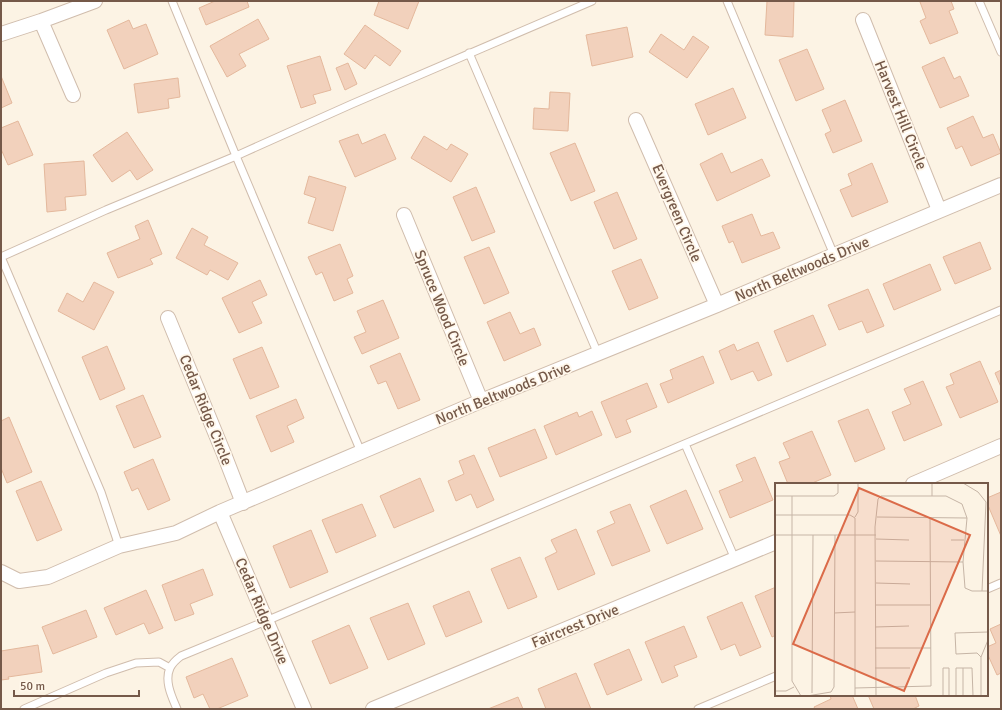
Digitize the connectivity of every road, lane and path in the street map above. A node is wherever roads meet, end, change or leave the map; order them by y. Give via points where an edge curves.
1 (95, 1) edge
2 (172, 1) edge
3 (592, 1) edge
4 (727, 1) edge
5 (979, 1) edge
6 (863, 20) dead end
7 (41, 21) junction
8 (1, 34) edge
9 (1001, 52) edge
10 (469, 53) junction
11 (74, 95) dead end
12 (636, 120) dead end
13 (236, 156) junction
14 (1001, 184) edge
15 (939, 210) junction
16 (404, 215) dead end
17 (834, 254) junction
18 (1, 257) edge
19 (717, 305) junction
20 (1001, 310) edge
21 (168, 318) dead end
22 (598, 354) junction
23 (481, 401) junction
24 (685, 444) junction
25 (1001, 446) edge
26 (361, 452) junction
27 (915, 483) edge
28 (243, 503) junction
29 (220, 512) junction
30 (775, 542) edge
31 (119, 546) junction
32 (736, 559) junction
33 (1, 572) edge
34 (1001, 583) edge
35 (988, 588) edge
36 (266, 620) junction
37 (170, 668) junction
38 (775, 676) edge
39 (24, 709) edge
40 (177, 709) edge
41 (304, 709) edge
42 (373, 709) edge
43 (698, 709) edge

1 - 7 street
2 - 13 lane
3 - 10 lane
4 - 17 lane
5 - 9 lane
6 - 15 street, Harvest Hill Circle
7 - 8 street
7 - 11 street
10 - 13 lane
10 - 22 lane
12 - 19 street, Evergreen Circle
13 - 18 lane
13 - 26 lane
14 - 15 street, North Beltwoods Drive
15 - 17 street, North Beltwoods Drive
16 - 23 street, Spruce Wood Circle
17 - 19 street, North Beltwoods Drive
18 - 31 lane via 101,492
19 - 22 street, North Beltwoods Drive
20 - 24 lane
21 - 28 street, Cedar Ridge Circle
22 - 23 street, North Beltwoods Drive
23 - 26 street, North Beltwoods Drive
24 - 32 lane
24 - 36 lane
25 - 27 street
26 - 28 street, North Beltwoods Drive
28 - 29 street, North Beltwoods Drive
29 - 31 street, North Beltwoods Drive via 176,533
29 - 36 street, Cedar Ridge Drive
30 - 32 street, Faircrest Drive
31 - 33 street, North Beltwoods Drive via 48,577 19,581
32 - 42 street, Faircrest Drive
34 - 35 lane
36 - 37 lane via 182,656 174,661
36 - 41 street, Cedar Ridge Drive
37 - 39 lane via 158,662 136,664 106,673
37 - 40 lane via 168,679
38 - 43 lane

